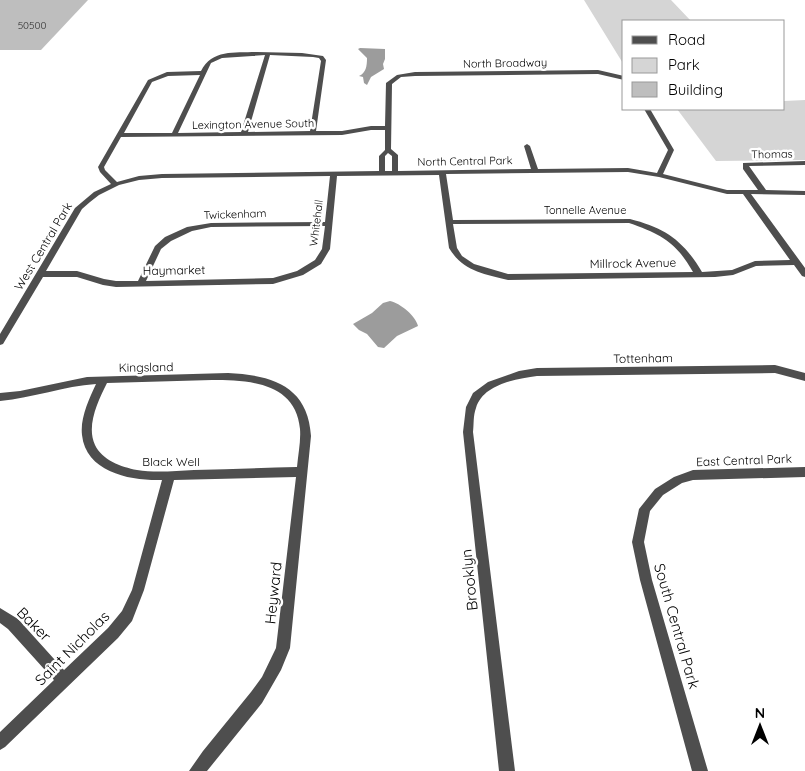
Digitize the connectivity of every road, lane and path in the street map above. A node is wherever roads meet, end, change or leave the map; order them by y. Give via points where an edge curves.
1 (268, 54) junction
2 (202, 72) junction
3 (622, 77) edge
4 (648, 110) edge
5 (388, 128) junction
6 (313, 133) junction
7 (244, 134) junction
8 (118, 135) junction
9 (174, 135) junction
10 (527, 146) dead end
11 (388, 150) junction
12 (805, 163) edge
13 (382, 164) junction
14 (395, 164) junction
15 (535, 171) junction
16 (382, 173) junction
17 (395, 173) junction
18 (442, 173) junction
19 (334, 174) junction
20 (659, 175) junction
21 (124, 181) joint
22 (115, 184) junction
23 (746, 193) junction
24 (764, 193) junction
25 (805, 193) edge
26 (448, 222) junction
27 (328, 224) junction
28 (796, 262) junction
29 (309, 268) joint
30 (39, 274) junction
31 (699, 274) junction
32 (805, 274) edge
33 (141, 283) junction
34 (0, 342) edge
35 (805, 377) edge
36 (103, 380) junction
37 (484, 390) joint
38 (291, 396) joint
39 (0, 397) edge
40 (301, 472) junction
41 (805, 472) edge
42 (169, 476) junction
43 (659, 492) joint
44 (0, 615) edge
45 (64, 680) junction
46 (0, 742) edge
47 (197, 771) edge
48 (507, 771) edge
49 (700, 771) edge

1 - 2 street via 220,56 208,63
1 - 6 street via 308,54 324,61
1 - 7 street
2 - 8 street via 176,72 155,77
2 - 9 street
3 - 5 street, North Broadway via 591,72 415,74 396,78 389,83
4 - 20 street via 671,150
5 - 6 street, Lexington Avenue South
5 - 11 street
6 - 7 street, Lexington Avenue South
7 - 9 street, Lexington Avenue South
8 - 9 street, Lexington Avenue South
8 - 22 street via 101,167
10 - 15 street
11 - 13 street via 382,156
11 - 14 street via 395,155
12 - 24 street, Thomas via 745,164
13 - 14 street
13 - 16 street
14 - 17 street
15 - 18 street, North Central Park
15 - 20 street, North Central Park via 628,170
16 - 17 street, North Central Park
16 - 19 street, North Central Park
17 - 18 street, North Central Park
18 - 26 street
19 - 21 street, North Central Park via 162,176
19 - 27 street, Whitehall
20 - 23 street, North Central Park
21 - 22 street, West Central Park
22 - 30 street, West Central Park via 96,193 79,208
23 - 24 street, North Central Park
23 - 28 street
24 - 25 street, North Central Park
26 - 31 street, Tonnelle Avenue via 630,221 673,238
26 - 31 street, Millrock Avenue via 453,248 459,258 490,273 513,277
27 - 29 street, Whitehall via 326,249 318,262
27 - 33 street, Twickenham via 190,229 168,239 158,248
28 - 31 street, Millrock Avenue via 761,263 733,272
28 - 32 street
29 - 33 street, Haymarket via 273,281
30 - 33 street, Haymarket via 77,274 109,283
30 - 34 street, West Central Park
35 - 37 street, Tottenham via 775,369 537,372 499,380
36 - 38 street, Kingsland via 256,379
36 - 39 street, Kingsland via 80,381 20,396
36 - 42 street, Black Well via 88,422 92,450 111,468 136,475
37 - 48 street, Brooklyn via 472,403 468,432
38 - 40 street, Heyward via 300,407 306,426
40 - 42 street, Black Well
40 - 47 street, Heyward via 280,659 261,691
41 - 43 street, East Central Park via 699,474 678,480
42 - 45 street, Saint Nicholas via 138,590 127,616
43 - 49 street, South Central Park via 645,509 638,536 639,550
44 - 45 street, Baker via 13,624
45 - 46 street, Saint Nicholas

